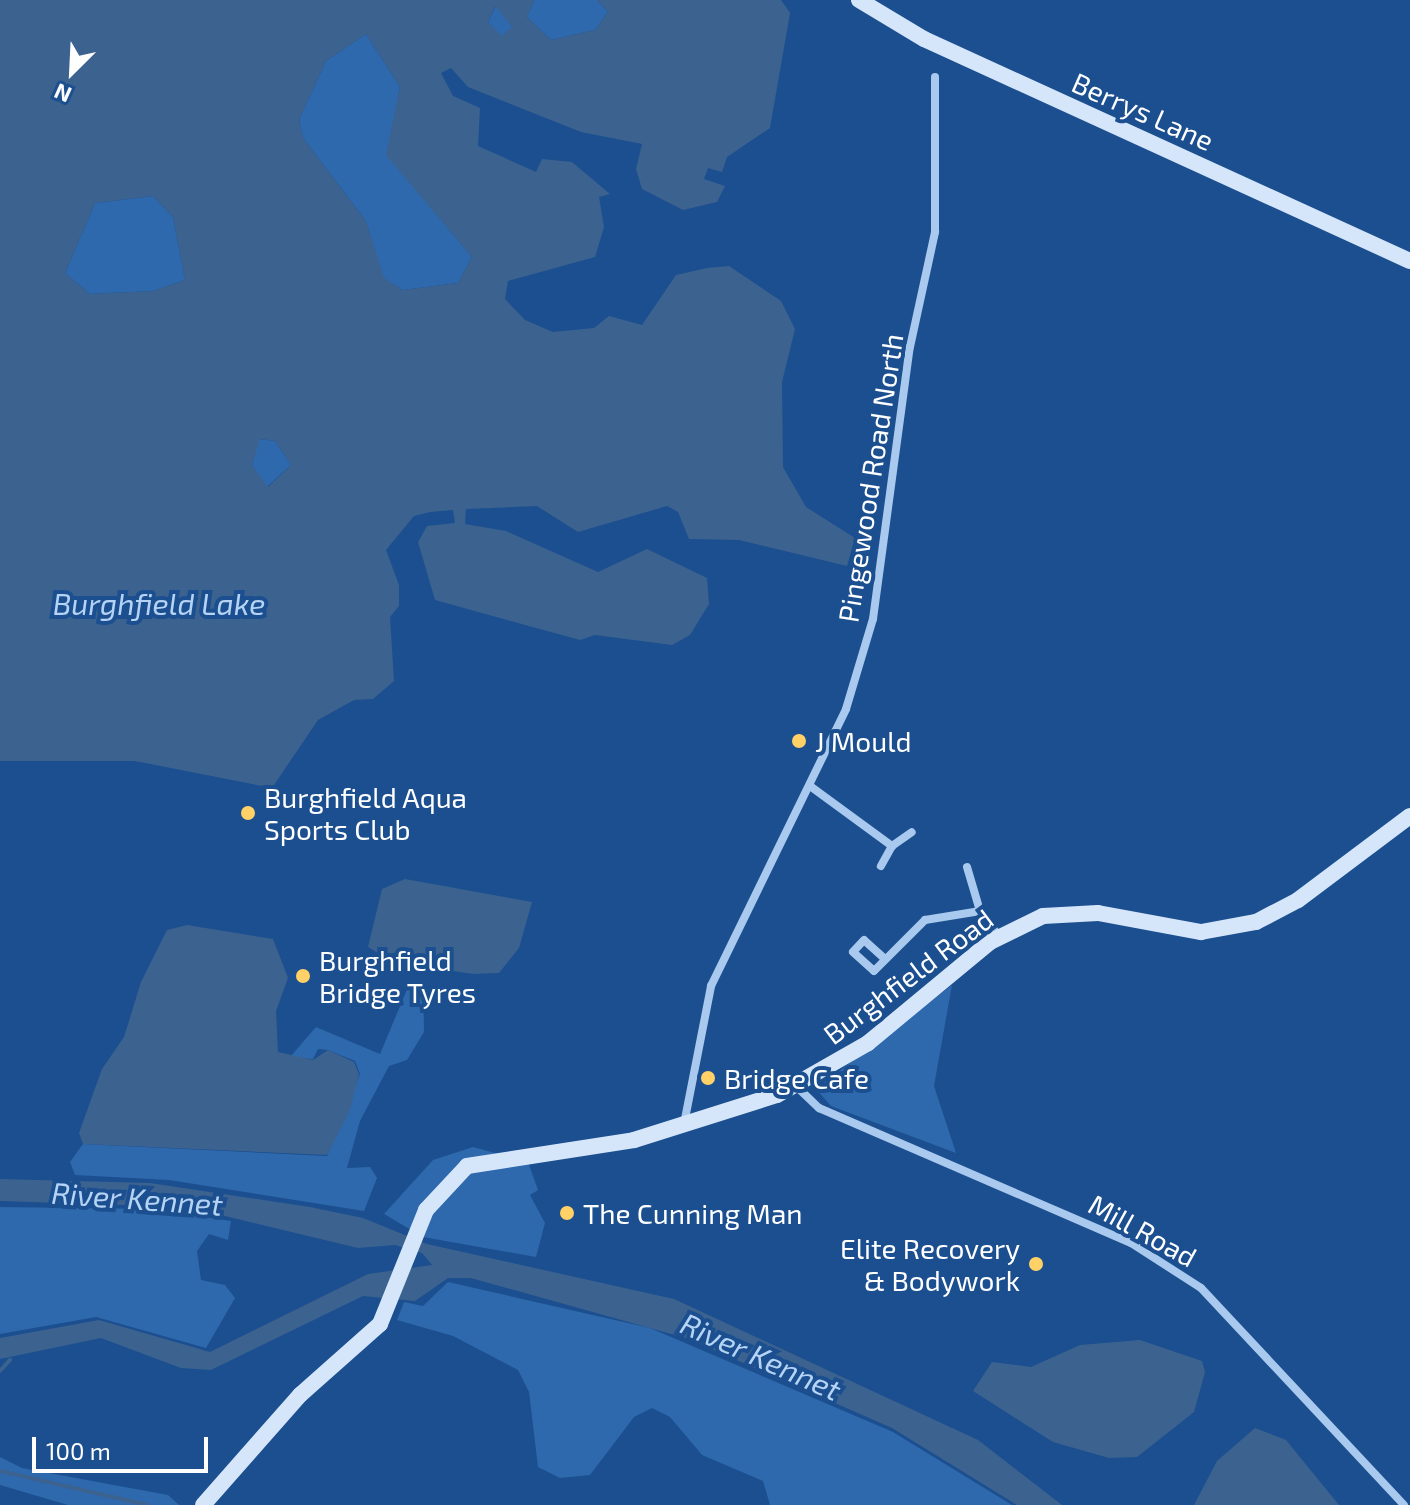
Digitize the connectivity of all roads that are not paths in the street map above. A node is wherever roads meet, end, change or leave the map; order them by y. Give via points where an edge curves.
1 (859, 0) edge
2 (935, 77) dead end
3 (945, 86) dead end
4 (936, 91) junction
5 (1410, 261) edge
6 (810, 786) junction
7 (1410, 816) edge
8 (912, 832) dead end
9 (892, 846) junction
10 (881, 866) dead end
11 (967, 867) dead end
12 (980, 911) junction
13 (999, 936) junction
14 (885, 959) dead end
15 (796, 1086) junction
16 (684, 1125) junction
17 (203, 1505) edge
18 (1404, 1505) edge

1 - 5 street, Berrys Lane via 924,39
2 - 4 street, Pingewood Road North
3 - 4 street
4 - 6 street, Pingewood Road North via 935,232 910,347 883,560 846,709
6 - 9 street
6 - 16 street, Pingewood Road North via 711,986
7 - 13 street, Burghfield Road via 1298,900 1256,922 1187,932 1074,913 1043,916
8 - 9 street
9 - 10 street
11 - 12 street
12 - 13 street
12 - 14 street via 925,920
13 - 15 street, Burghfield Road via 868,1043
15 - 16 street, Burghfield Road
15 - 18 street, Mill Road via 819,1108 1118,1236 1201,1288
16 - 17 street, Burghfield Road via 594,1148 476,1161 452,1178 419,1223 390,1306

